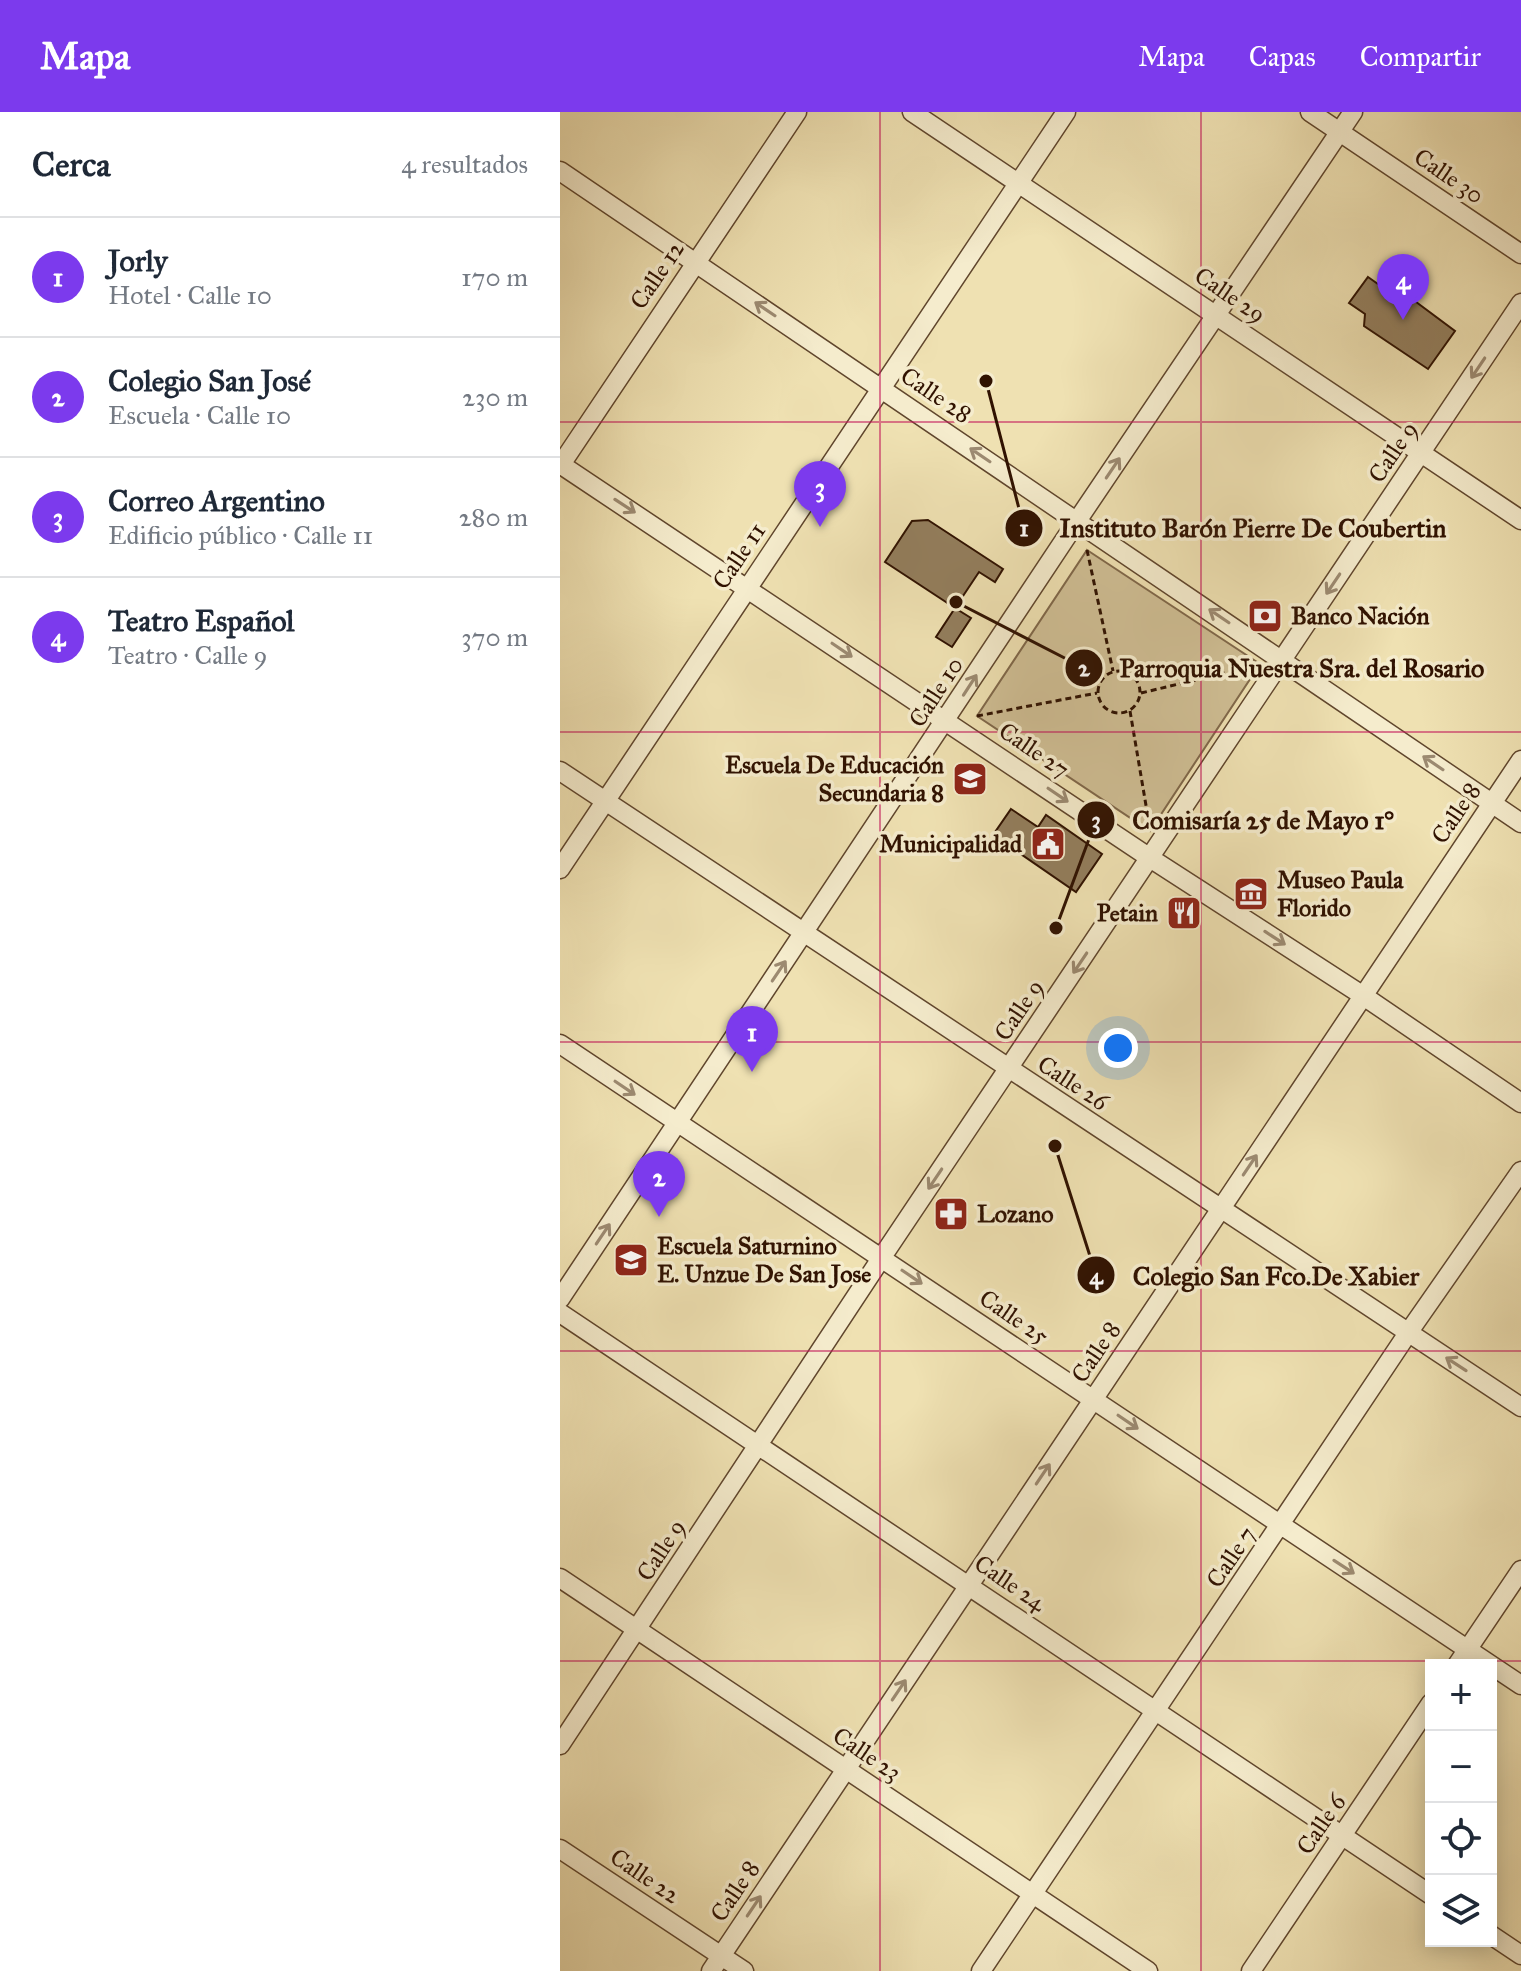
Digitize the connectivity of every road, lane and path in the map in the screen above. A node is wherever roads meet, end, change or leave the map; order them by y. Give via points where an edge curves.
1 (797, 112) edge
2 (912, 112) edge
3 (1066, 112) edge
4 (1310, 112) edge
5 (1353, 112) edge
6 (1339, 132) junction
7 (560, 171) edge
8 (1019, 184) junction
9 (1521, 254) edge
10 (695, 261) junction
11 (1521, 303) edge
12 (1216, 315) junction
13 (882, 387) junction
14 (1422, 452) junction
15 (560, 465) edge
16 (1521, 520) edge
17 (1077, 521) junction
18 (1087, 550) dead end
19 (747, 587) junction
20 (1283, 659) junction
21 (1260, 664) dead end
22 (1113, 671) junction
23 (1097, 693) junction
24 (1141, 693) junction
25 (1130, 711) junction
26 (977, 716) dead end
27 (947, 720) junction
28 (1521, 760) edge
29 (560, 771) edge
30 (605, 802) junction
31 (1492, 803) junction
32 (1521, 823) edge
33 (1150, 831) dead end
34 (1150, 858) junction
35 (560, 869) edge
36 (804, 932) junction
37 (1362, 995) junction
38 (560, 1044) edge
39 (1008, 1069) junction
40 (1521, 1103) edge
41 (678, 1123) junction
42 (1521, 1171) edge
43 (1220, 1209) junction
44 (882, 1257) junction
45 (560, 1299) edge
46 (560, 1313) edge
47 (1408, 1333) junction
48 (1094, 1399) junction
49 (1521, 1407) edge
50 (760, 1445) junction
51 (1281, 1525) junction
52 (1521, 1570) edge
53 (560, 1578) edge
54 (969, 1585) junction
55 (637, 1630) junction
56 (1468, 1649) junction
57 (1461, 1659) edge
58 (1521, 1685) edge
59 (1156, 1711) junction
60 (1425, 1712) edge
61 (560, 1745) edge
62 (846, 1769) junction
63 (1342, 1834) junction
64 (560, 1849) edge
65 (1425, 1891) edge
66 (1032, 1894) junction
67 (1497, 1939) edge
68 (1521, 1955) edge
69 (716, 1963) edge
70 (744, 1971) edge
71 (981, 1971) edge
72 (1148, 1971) edge
73 (1251, 1971) edge

1 - 10 street, Calle 12
2 - 8 street, Calle 29
3 - 8 street, Calle 11
4 - 6 street, Calle 30
5 - 6 street, Calle 10
6 - 9 street, Calle 30
6 - 12 street, Calle 10
7 - 10 street, Calle 28
8 - 12 street, Calle 29
8 - 13 street, Calle 11
13 -> 10 street, Calle 28
10 - 15 street, Calle 12
11 -> 14 street, Calle 9
12 - 14 street, Calle 29
17 -> 12 street, Calle 10
17 -> 13 street, Calle 28
13 - 19 street, Calle 11
14 - 16 street, Calle 29
14 -> 20 street, Calle 9
15 -> 19 street, Calle 27
20 -> 17 street, Calle 28
27 -> 17 street, Calle 10
18 - 22 path
19 -> 27 street, Calle 27
19 - 30 street, Calle 11
31 -> 20 street, Calle 28
20 - 34 street, Calle 9
21 - 24 path
22 - 23 path via 1102,679
22 - 24 path via 1132,675
23 - 25 path via 1109,711
23 - 26 path
24 - 25 path
25 - 33 path
27 -> 34 street, Calle 27
27 - 36 street, Calle 10
28 - 31 street, Calle 8
29 - 30 street, Calle 26
30 - 35 street, Calle 11
30 - 36 street, Calle 26
31 - 32 street, Calle 28
31 - 37 street, Calle 8
34 -> 37 street, Calle 27
34 -> 39 street, Calle 9
36 - 39 street, Calle 26
41 -> 36 street, Calle 10
37 - 40 street, Calle 27
43 -> 37 street, Calle 8
38 -> 41 street, Calle 25
39 - 43 street, Calle 26
39 -> 44 street, Calle 9
41 - 44 street, Calle 25
45 -> 41 street, Calle 10
42 - 47 street, Calle 7
43 - 47 street, Calle 26
43 - 48 street, Calle 8
44 -> 48 street, Calle 25
44 - 50 street, Calle 9
46 - 50 street, Calle 24
49 -> 47 street, Calle 26
47 - 51 street, Calle 7
48 -> 51 street, Calle 25
54 -> 48 street, Calle 8
50 - 54 street, Calle 24
50 - 55 street, Calle 9
51 -> 56 street, Calle 25
51 - 59 street, Calle 7
52 - 56 street
53 - 55 street, Calle 23
54 - 59 street, Calle 24
62 -> 54 street, Calle 8
55 - 61 street, Calle 9
55 - 62 street, Calle 23
56 - 57 street
56 - 58 street, Calle 25
59 - 63 street, Calle 24
59 - 66 street, Calle 7
60 - 63 street, Calle 6
62 - 66 street, Calle 23
69 -> 62 street, Calle 8
63 - 65 street, Calle 24
63 - 73 street, Calle 6
64 - 69 street, Calle 22
66 - 71 street, Calle 7
66 - 72 street, Calle 23
67 - 68 street
69 - 70 street, Calle 22

